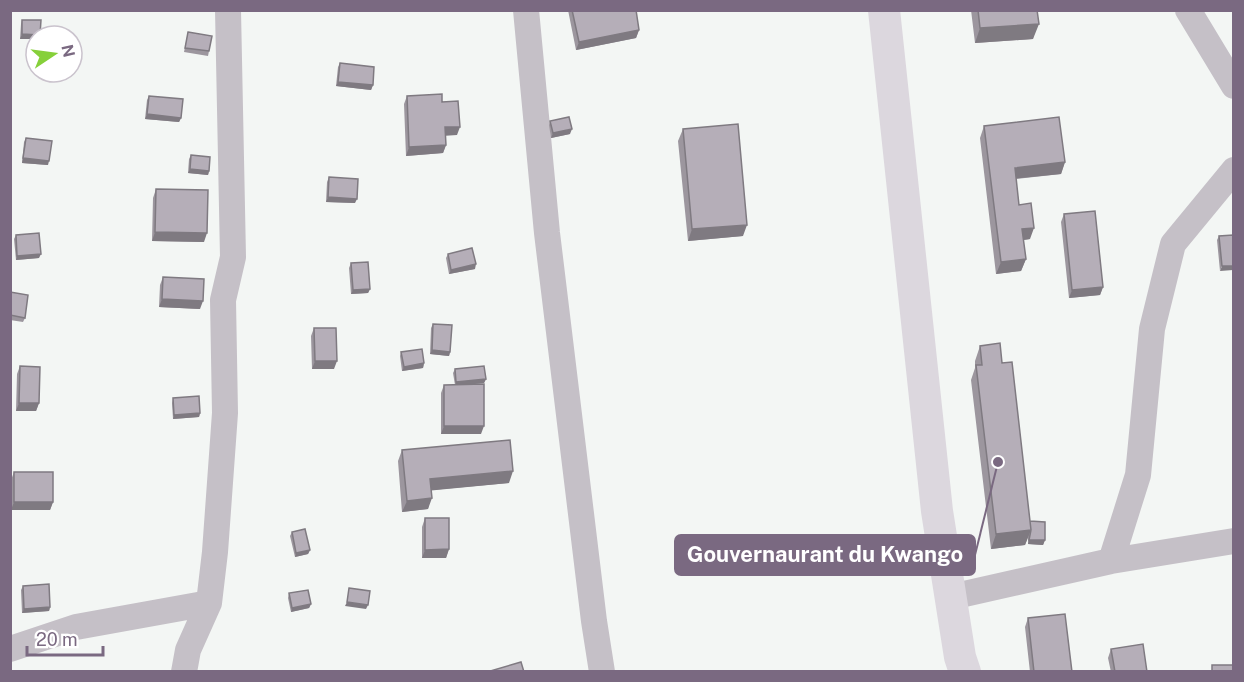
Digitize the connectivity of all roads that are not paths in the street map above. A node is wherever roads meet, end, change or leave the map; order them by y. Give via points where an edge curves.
1 (228, 10) edge
2 (526, 10) edge
3 (884, 10) edge
4 (1188, 10) edge
5 (1233, 86) edge
6 (1233, 170) edge
7 (1233, 542) edge
8 (1111, 561) junction
9 (951, 597) junction
10 (209, 603) junction
11 (10, 649) edge
12 (184, 672) edge
13 (602, 672) edge
14 (965, 672) edge

1 - 10 street via 233,257 223,300 225,413
2 - 13 street via 549,245
3 - 9 main road via 937,511
4 - 5 street
6 - 8 street via 1173,244 1152,329 1138,475
7 - 8 street
8 - 9 street
9 - 14 main road
10 - 11 street via 76,627
10 - 12 street via 188,650

